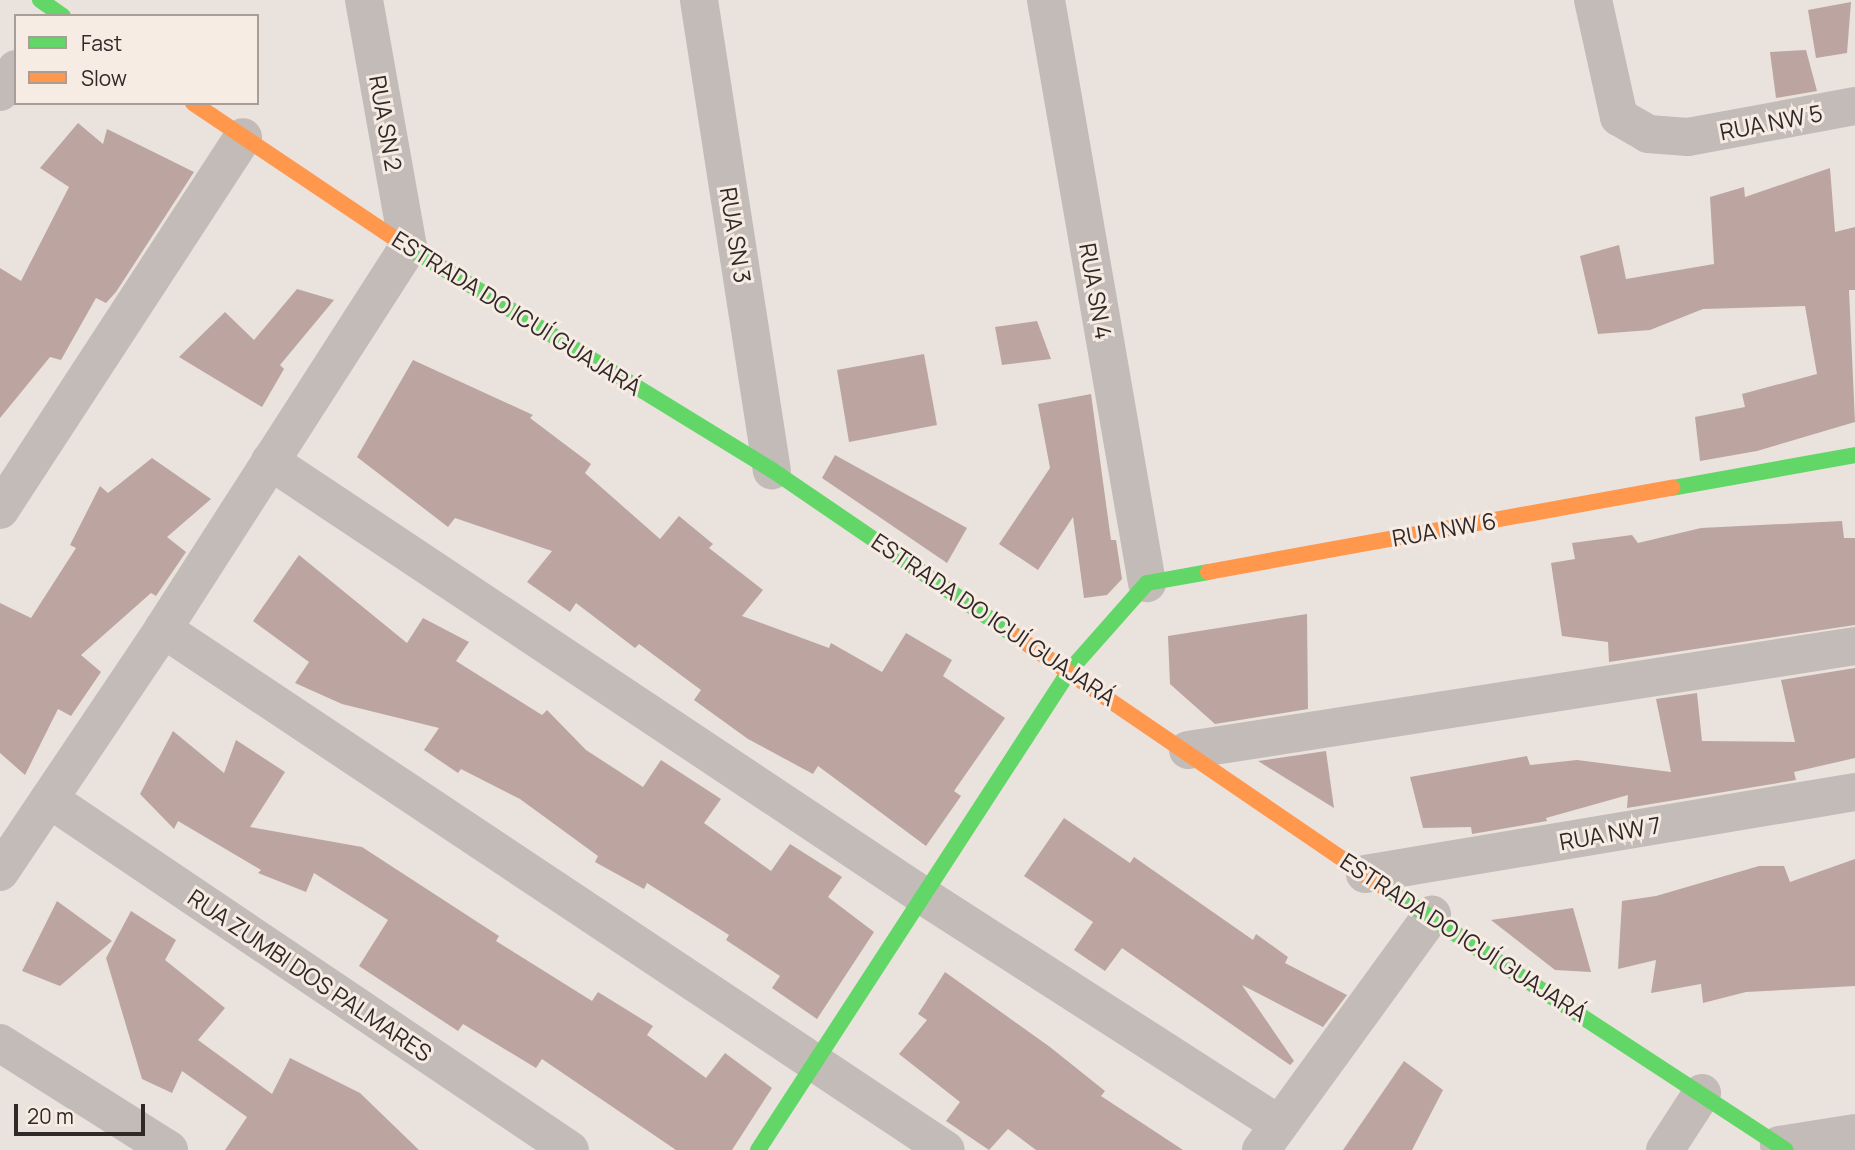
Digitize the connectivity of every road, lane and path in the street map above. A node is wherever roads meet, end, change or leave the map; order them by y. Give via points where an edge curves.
1 (365, 0) edge
2 (699, 0) edge
3 (1046, 0) edge
4 (1593, 0) edge
5 (14, 72) edge
6 (0, 92) edge
7 (196, 105) edge
8 (1855, 106) edge
9 (243, 137) junction
10 (408, 247) junction
11 (1855, 455) edge
12 (270, 461) junction
13 (772, 470) junction
14 (0, 510) edge
15 (1147, 583) junction
16 (163, 629) junction
17 (1855, 646) edge
18 (1070, 670) junction
19 (1188, 750) junction
20 (1855, 792) edge
21 (49, 799) junction
22 (0, 872) edge
23 (1365, 874) junction
24 (925, 897) junction
25 (1432, 915) junction
26 (0, 1043) edge
27 (815, 1063) junction
28 (1702, 1093) junction
29 (1855, 1133) edge
30 (1270, 1137) edge
31 (1783, 1148) edge
32 (169, 1150) edge
33 (570, 1150) edge
34 (758, 1150) edge
35 (946, 1150) edge
36 (1665, 1150) edge

1 - 10 street, RUA SN 2
2 - 13 street, RUA SN 3
3 - 15 street, RUA SN 4
4 - 8 street, RUA NW 5 via 1619,117 1648,134 1688,137
5 - 6 street
7 - 9 street, ESTRADA DO ICUÍ GUAJARÁ
9 - 10 street, ESTRADA DO ICUÍ GUAJARÁ
9 - 14 street
10 - 12 street
10 - 13 street, ESTRADA DO ICUÍ GUAJARÁ
11 - 15 street, RUA NW 6
12 - 16 street
12 - 24 street
13 - 18 street, ESTRADA DO ICUÍ GUAJARÁ
15 - 18 street
16 - 21 street
16 - 27 street
17 - 19 street
18 - 19 street, ESTRADA DO ICUÍ GUAJARÁ
18 - 24 street
19 - 23 street, ESTRADA DO ICUÍ GUAJARÁ
20 - 23 street, RUA NW 7
21 - 22 street
21 - 33 street, RUA ZUMBI DOS PALMARES
23 - 25 street, ESTRADA DO ICUÍ GUAJARÁ
24 - 27 street
24 - 30 street
25 - 28 street, ESTRADA DO ICUÍ GUAJARÁ
25 - 30 street
26 - 32 street
27 - 34 street
27 - 35 street
28 - 31 street, ESTRADA DO ICUÍ GUAJARÁ
28 - 36 street
29 - 31 street

